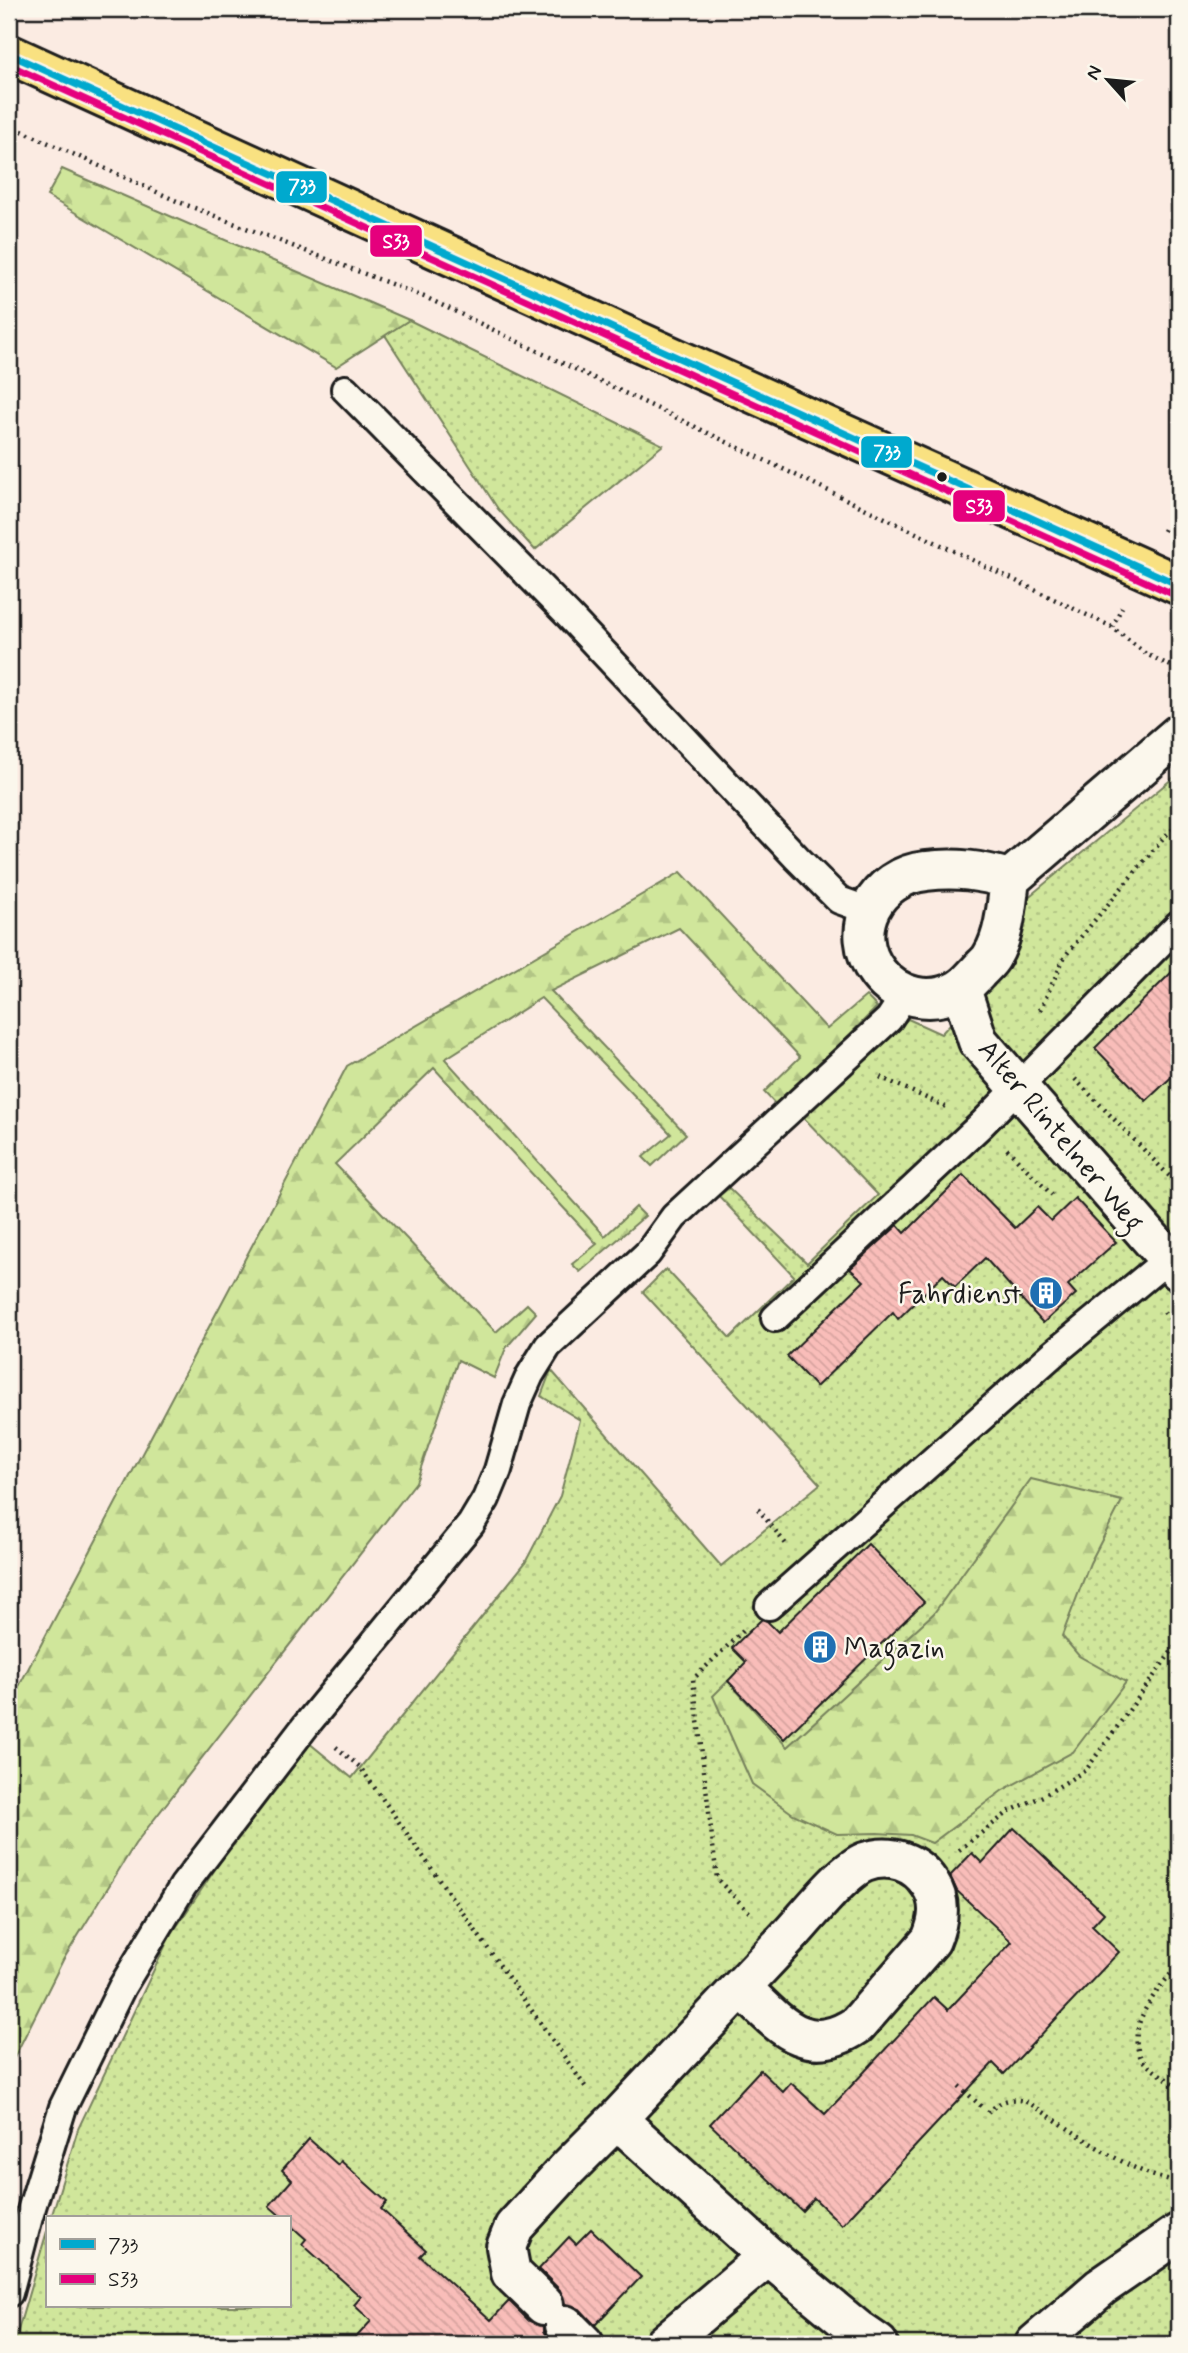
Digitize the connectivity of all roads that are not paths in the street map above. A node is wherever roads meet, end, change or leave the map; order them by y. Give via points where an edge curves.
1 (9, 54) edge
2 (345, 389) dead end
3 (1179, 584) edge
4 (1179, 734) edge
5 (1010, 879) junction
6 (867, 910) junction
7 (1179, 924) edge
8 (892, 983) junction
9 (961, 989) junction
10 (1017, 1088) junction
11 (1174, 1265) edge
12 (775, 1318) dead end
13 (769, 1606) road end
14 (741, 1987) junction
15 (618, 2119) junction
16 (1179, 2233) edge
17 (768, 2256) junction
18 (9, 2293) edge
19 (564, 2325) edge
20 (664, 2344) edge
21 (878, 2344) edge
22 (1035, 2344) edge

1 - 3 main road
2 - 6 lane via 839,900
4 - 5 street
5 - 6 street via 971,869 923,871 890,884
5 - 9 street via 1006,914 992,957
6 - 8 street via 867,951
7 - 10 lane
8 - 9 street via 918,998 940,999
8 - 18 lane via 889,1019 674,1217 648,1252 548,1346 517,1404 498,1470 471,1524 307,1724 183,1886 122,1987 63,2107
9 - 10 street, Alter Rintelner Weg via 978,1041
10 - 11 street, Alter Rintelner Weg
10 - 12 lane
11 - 13 lane via 1053,1354
14 - 14 street via 789,2032 815,2039 842,2035 858,2025 931,1940 937,1924 934,1891 912,1865 896,1859 863,1863 848,1872
14 - 15 street
15 - 17 street
15 - 19 street via 514,2227 506,2247 511,2273
16 - 22 street via 1101,2287
17 - 20 street
17 - 21 street

